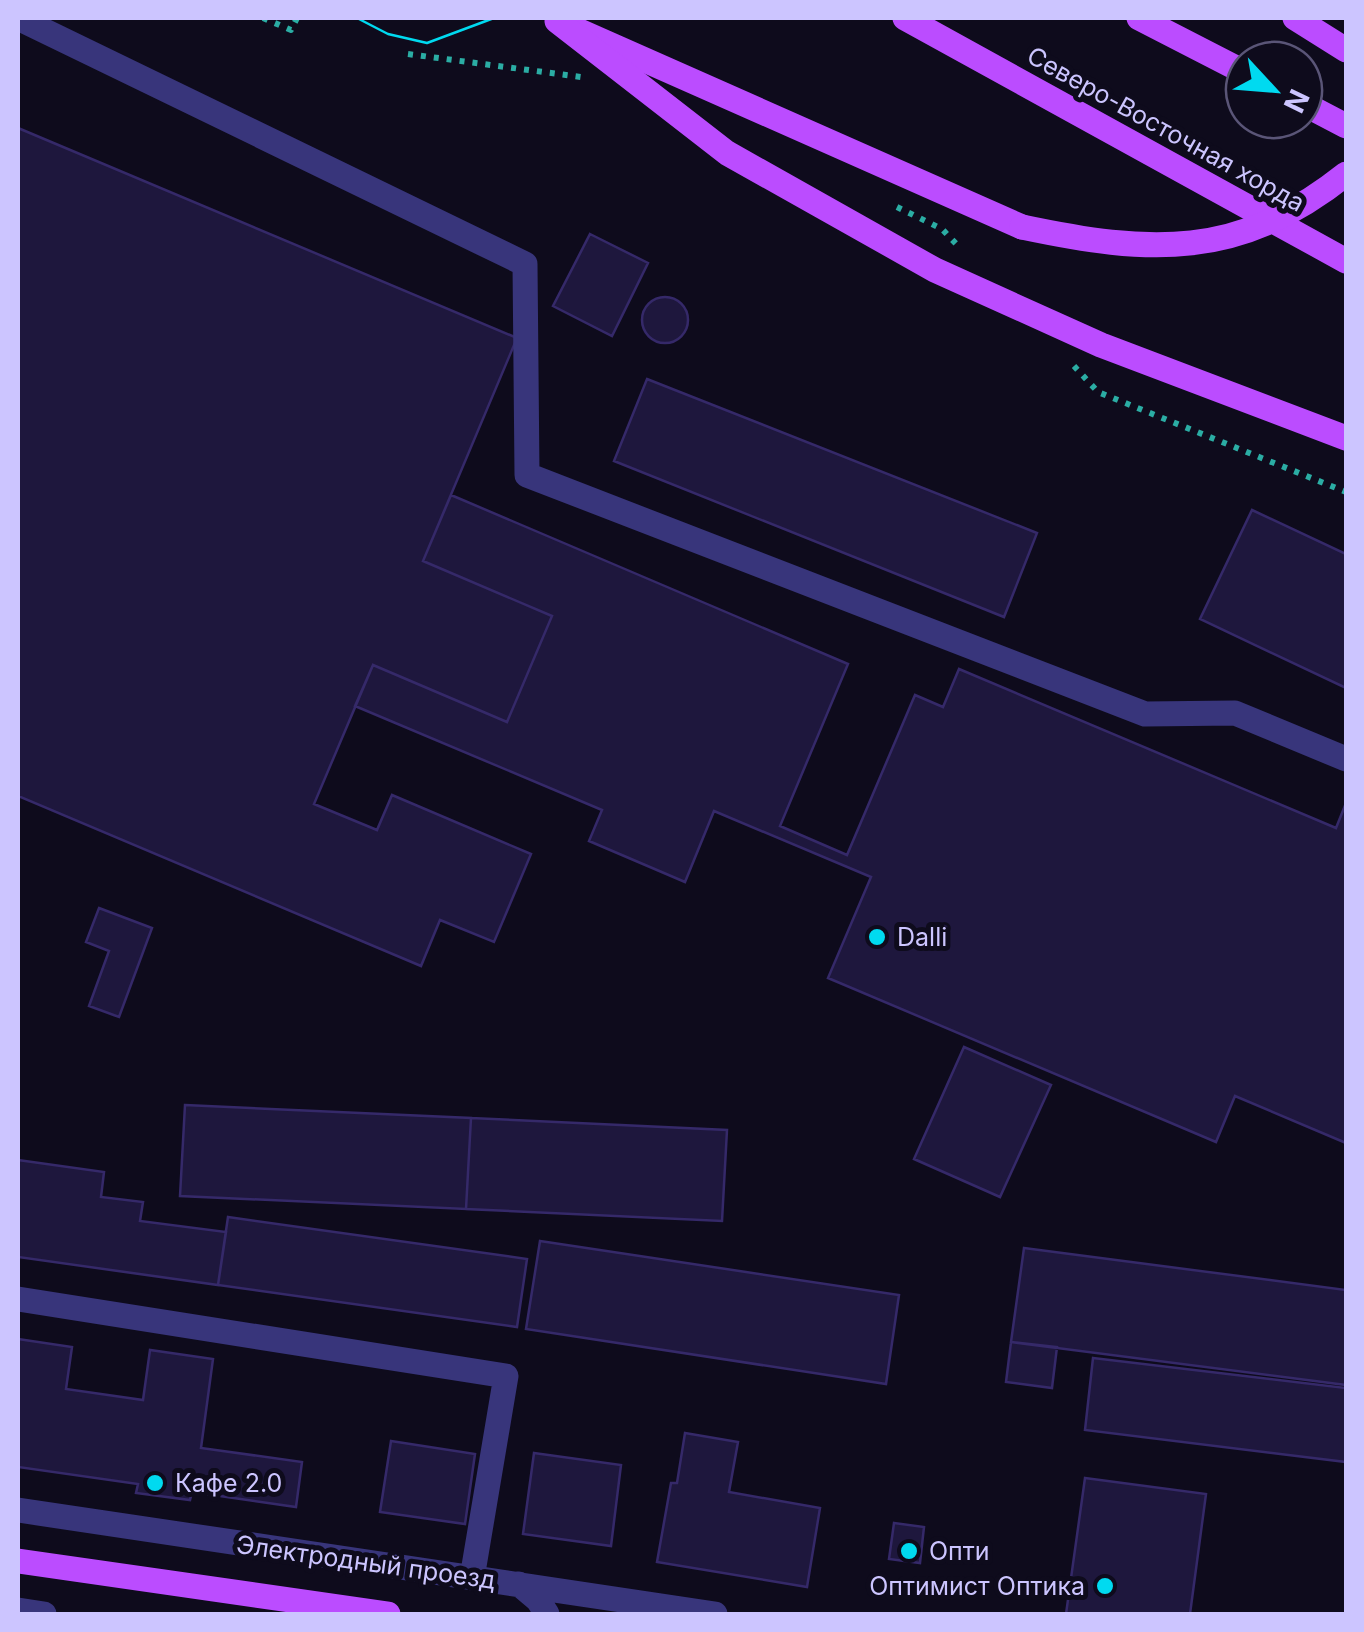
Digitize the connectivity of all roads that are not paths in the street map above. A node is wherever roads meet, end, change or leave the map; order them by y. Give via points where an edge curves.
1 (18, 18) edge
2 (905, 18) edge
3 (1139, 18) edge
4 (1295, 18) edge
5 (554, 19) edge
6 (1346, 50) edge
7 (1224, 62) edge
8 (1346, 174) edge
9 (1346, 261) edge
10 (1346, 438) edge
11 (1346, 759) edge
12 (18, 1300) edge
13 (18, 1510) edge
14 (18, 1560) edge
15 (472, 1578) junction
16 (519, 1584) junction
17 (18, 1610) edge
18 (44, 1614) edge
19 (388, 1614) edge
20 (547, 1614) edge
21 (715, 1614) edge

1 - 11 street via 525,264 527,475 1144,714 1235,713
2 - 9 main road, Северо-Восточная хорда
3 - 7 main road
4 - 6 main road
5 - 8 main road, bridge via 1022,227 1102,244 1172,248 1246,232 1314,200
5 - 10 main road, bridge via 728,153 934,270 1101,345
12 - 15 street via 506,1376
13 - 15 street, Электродный проезд
14 - 19 main road
15 - 16 street, Электродный проезд
16 - 20 street
16 - 21 street, Электродный проезд
17 - 18 street

